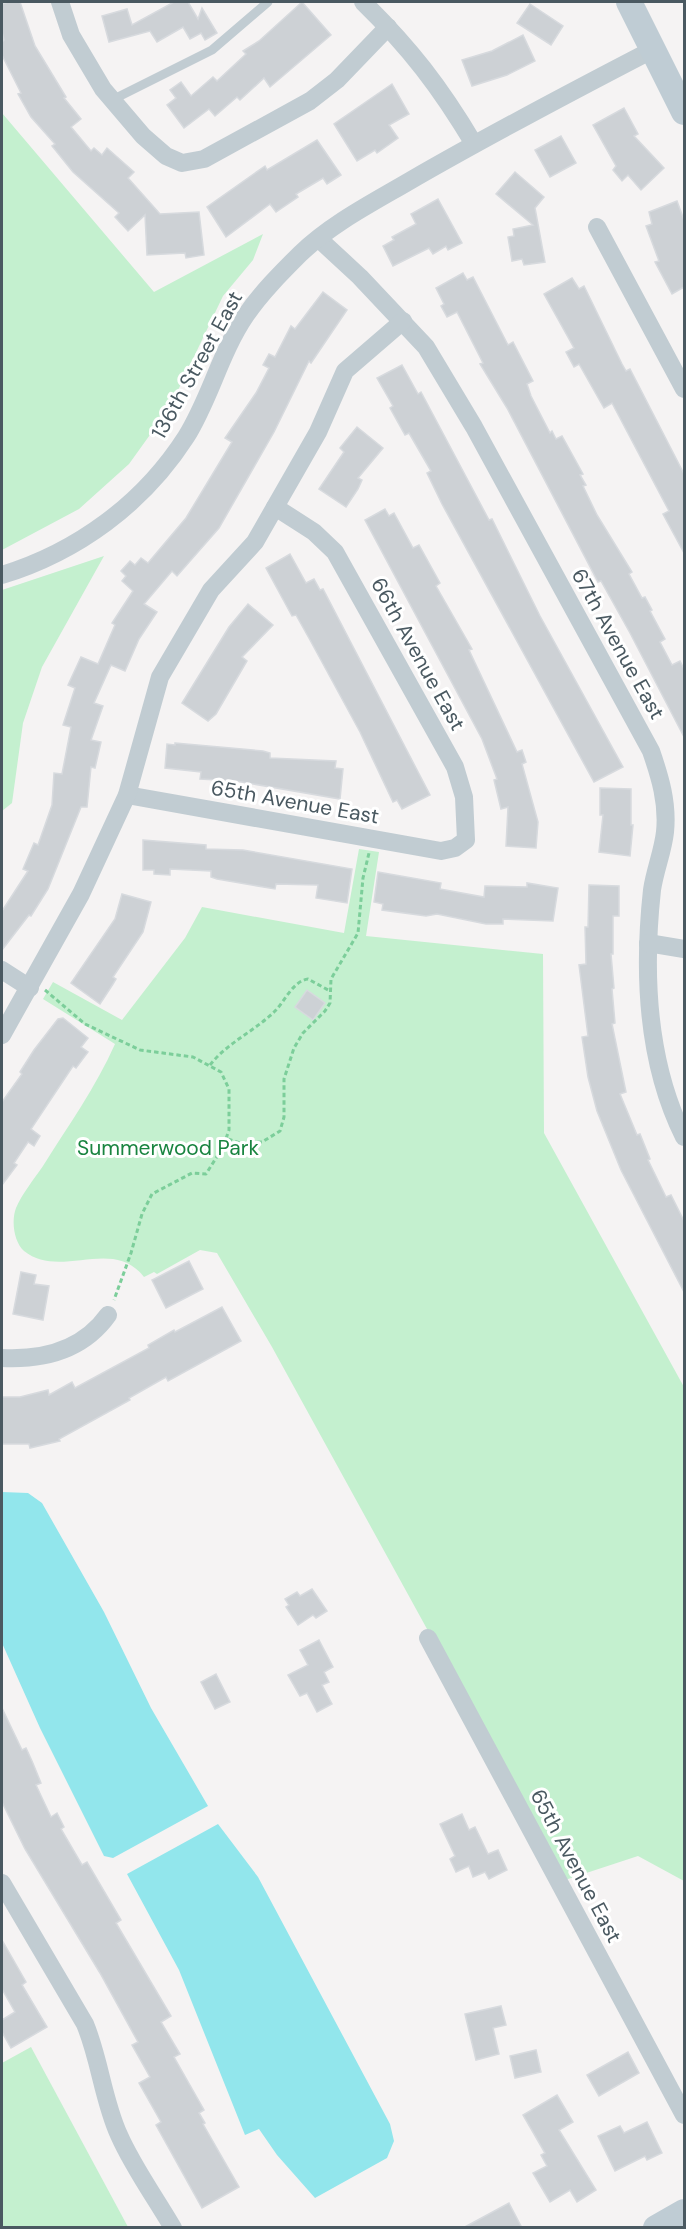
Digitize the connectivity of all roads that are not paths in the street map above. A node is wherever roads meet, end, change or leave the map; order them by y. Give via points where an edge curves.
1 (60, 2) edge
2 (268, 2) edge
3 (363, 2) edge
4 (629, 2) edge
5 (388, 27) junction
6 (652, 50) junction
7 (111, 100) junction
8 (684, 112) edge
9 (474, 144) junction
10 (597, 227) dead end
11 (319, 239) junction
12 (403, 321) junction
13 (684, 389) edge
14 (275, 507) junction
15 (2, 575) edge
16 (127, 795) junction
17 (455, 848) joint
18 (648, 944) junction
19 (684, 949) edge
20 (2, 970) edge
21 (32, 985) junction
22 (2, 1035) edge
23 (684, 1137) edge
24 (108, 1315) road end
25 (2, 1358) edge
26 (428, 1638) dead end
27 (2, 1883) edge
28 (6, 1902) edge
29 (684, 2115) edge
30 (684, 2212) edge
31 (172, 2228) edge
32 (656, 2228) edge

1 - 7 street via 88,68
2 - 7 lane via 212,50
3 - 5 street
4 - 6 street
5 - 7 street via 337,80 310,101 204,159 182,163 166,156
5 - 9 street via 433,78
6 - 8 street
6 - 9 street, 136th Street East
9 - 11 street, 136th Street East via 360,209
10 - 13 street
11 - 12 street, 67th Avenue East
11 - 15 street, 136th Street East via 295,259 246,315 186,436 141,493 85,537
12 - 14 street via 345,371 318,432
12 - 18 street, 67th Avenue East via 426,346 474,427 651,751 664,790 665,830 652,888
14 - 16 street via 255,542 212,591 160,677
14 - 17 street, 66th Avenue East via 314,532 335,552 455,767 464,797 466,840
16 - 17 street, 65th Avenue East via 441,851
16 - 21 street via 81,894
18 - 19 street
18 - 23 street, 67th Avenue East via 647,977 660,1072 671,1111
20 - 21 street
21 - 22 street
24 - 25 street via 98,1330 77,1345 36,1357
26 - 29 street, 65th Avenue East
27 - 28 street
28 - 31 street via 85,2024 119,2136
30 - 32 street

